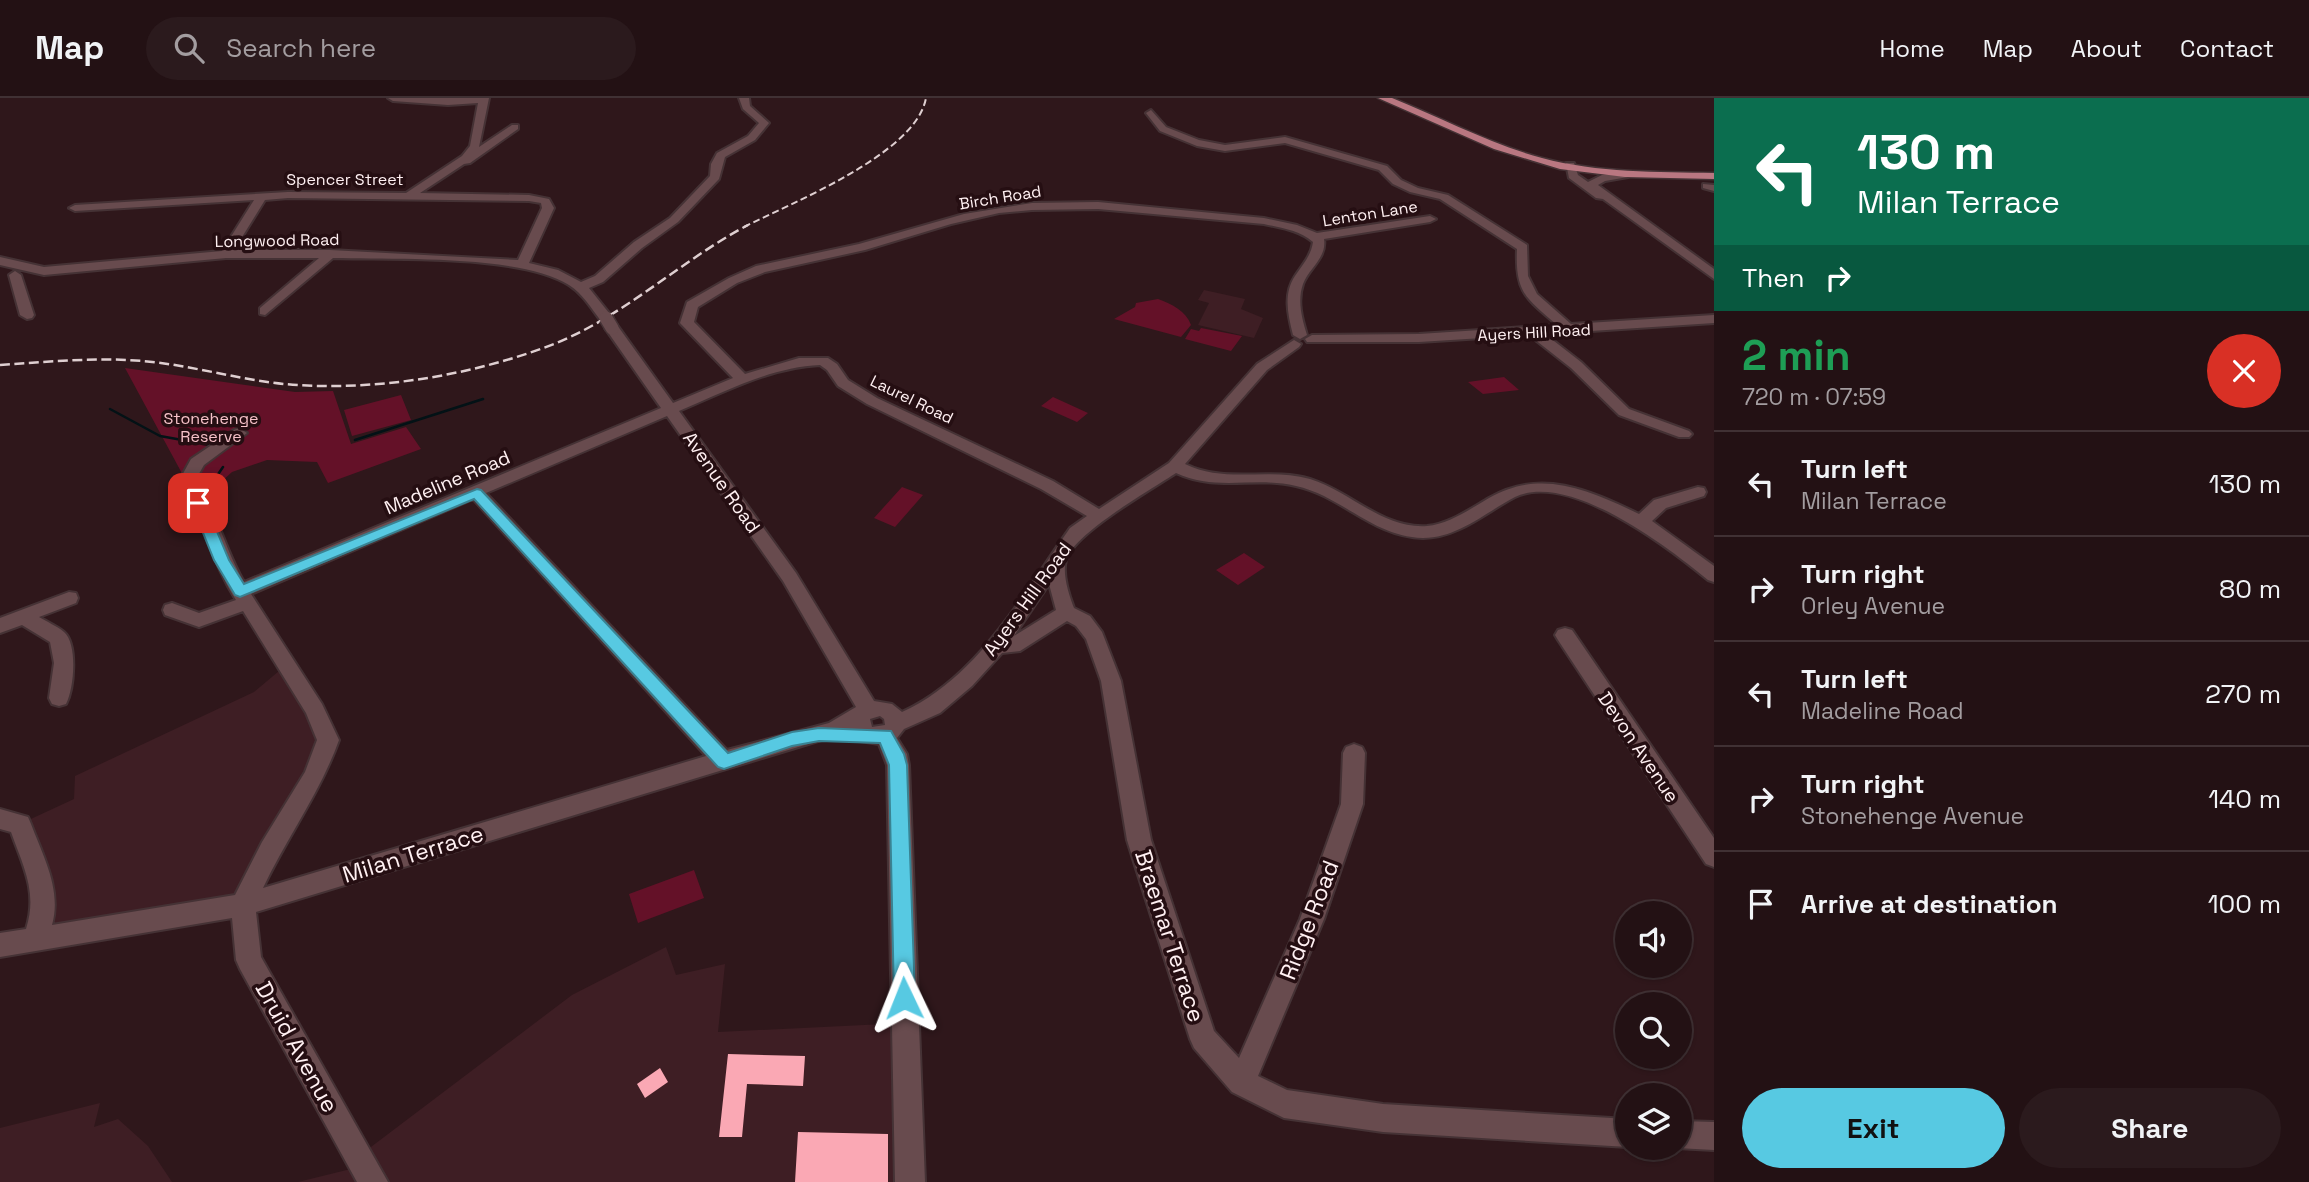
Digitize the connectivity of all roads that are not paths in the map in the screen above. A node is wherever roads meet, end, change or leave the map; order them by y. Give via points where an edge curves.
1 (393, 98) edge
2 (744, 98) edge
3 (1383, 98) edge
4 (1391, 98) edge
5 (484, 99) edge
6 (1151, 113) dead end
7 (515, 127) dead end
8 (1573, 167) junction
9 (449, 168) junction
10 (1624, 175) junction
11 (1712, 181) edge
12 (1591, 185) junction
13 (262, 195) junction
14 (410, 195) junction
15 (75, 208) dead end
16 (1622, 209) junction
17 (1430, 219) dead end
18 (1315, 237) junction
19 (226, 254) junction
20 (330, 254) junction
21 (0, 261) edge
22 (522, 265) junction
23 (44, 271) junction
24 (0, 273) edge
25 (15, 275) junction
26 (554, 275) joint
27 (1714, 275) edge
28 (580, 287) junction
29 (265, 311) dead end
30 (27, 315) dead end
31 (1714, 319) edge
32 (1570, 330) junction
33 (1534, 332) junction
34 (1302, 340) junction
35 (742, 379) junction
36 (670, 409) junction
37 (239, 433) dead end
38 (1684, 434) dead end
39 (1175, 466) junction
40 (1698, 492) dead end
41 (477, 493) junction
42 (1099, 516) junction
43 (1641, 522) junction
44 (1058, 557) junction
45 (1714, 576) edge
46 (244, 597) junction
47 (69, 598) dead end
48 (172, 611) dead end
49 (1066, 611) junction
50 (23, 617) junction
51 (0, 626) edge
52 (1565, 635) dead end
53 (997, 646) junction
54 (58, 698) dead end
55 (877, 721) junction
56 (1354, 753) dead end
57 (724, 761) junction
58 (0, 820) edge
59 (1714, 858) edge
60 (243, 905) junction
61 (34, 941) junction
62 (0, 945) edge
63 (1242, 1082) junction
64 (1615, 1132) edge
65 (1692, 1135) edge
66 (1714, 1136) edge
67 (373, 1182) edge
68 (910, 1182) edge

1 - 5 street
2 - 28 street via 746,107 764,124 761,131 722,152 715,164 715,177 674,220 599,279
3 - 8 main road via 1507,150
4 - 8 main road via 1515,150
5 - 9 street via 475,146
6 - 32 street via 1163,129 1197,143 1225,148 1285,139 1383,169 1414,190 1444,197 1523,248 1522,276 1532,296
7 - 9 street via 472,159
8 - 10 main road
8 - 11 main road
8 - 12 street
8 - 16 street via 1573,176
9 - 14 street
10 - 11 main road
10 - 12 street via 1602,177
12 - 16 street
13 - 14 street, Spencer Street
13 - 15 street, Spencer Street
13 - 19 street
14 - 22 street, Spencer Street via 545,201 548,208
16 - 27 street
17 - 18 street, Lenton Lane
18 - 34 street via 1318,254 1297,283 1294,315
18 - 35 street, Birch Road via 1264,221 1098,205 999,210 941,222 748,273 692,305 687,323
19 - 20 street, Longwood Road
19 - 23 street, Longwood Road
20 - 22 street, Longwood Road
20 - 29 street
21 - 23 street, Longwood Road
22 - 26 street, Longwood Road
23 - 25 street
24 - 25 street
25 - 30 street
26 - 28 street, Avenue Road
28 - 36 street, Avenue Road
31 - 32 street, Ayers Hill Road
32 - 33 street, Ayers Hill Road
33 - 34 street, Ayers Hill Road
33 - 38 street via 1625,412
34 - 39 street, Ayers Hill Road via 1262,367
35 - 36 street, Laurel Road
35 - 42 street, Laurel Road via 799,362 823,362 843,383 872,401 1047,485
36 - 41 street, Madeline Road
36 - 55 street, Avenue Road via 790,577
37 - 46 street via 204,456 188,479 222,560
39 - 42 street, Ayers Hill Road
39 - 43 street via 1204,478 1277,477 1306,483 1395,528 1424,532 1449,527 1524,488 1546,487 1609,506
40 - 43 street via 1660,504
41 - 46 street, Madeline Road
41 - 57 street
42 - 44 street, Ayers Hill Road via 1076,531
43 - 45 street
44 - 49 street via 1059,593
44 - 53 street, Ayers Hill Road
46 - 48 street, Madeline Road via 199,620
46 - 60 street via 315,710 328,740 315,775 270,849
47 - 50 street
49 - 53 street via 1013,646
49 - 63 street, Braemar Terrace via 1083,621 1094,637 1111,681 1139,840 1203,1039
50 - 51 street
50 - 54 street via 59,638 64,663
52 - 59 street, Devon Avenue
53 - 55 street, Ayers Hill Road via 933,707
55 - 57 street, Milan Terrace via 792,739
55 - 68 street, Avenue Road via 898,765
56 - 63 street, Ridge Road via 1352,804 1312,919
57 - 60 street, Milan Terrace
58 - 61 street via 20,824 43,890 43,913
60 - 61 street, Milan Terrace
60 - 67 street, Druid Avenue via 249,960
61 - 62 street, Milan Terrace
63 - 64 street, Braemar Terrace via 1284,1104 1383,1118
65 - 66 street

